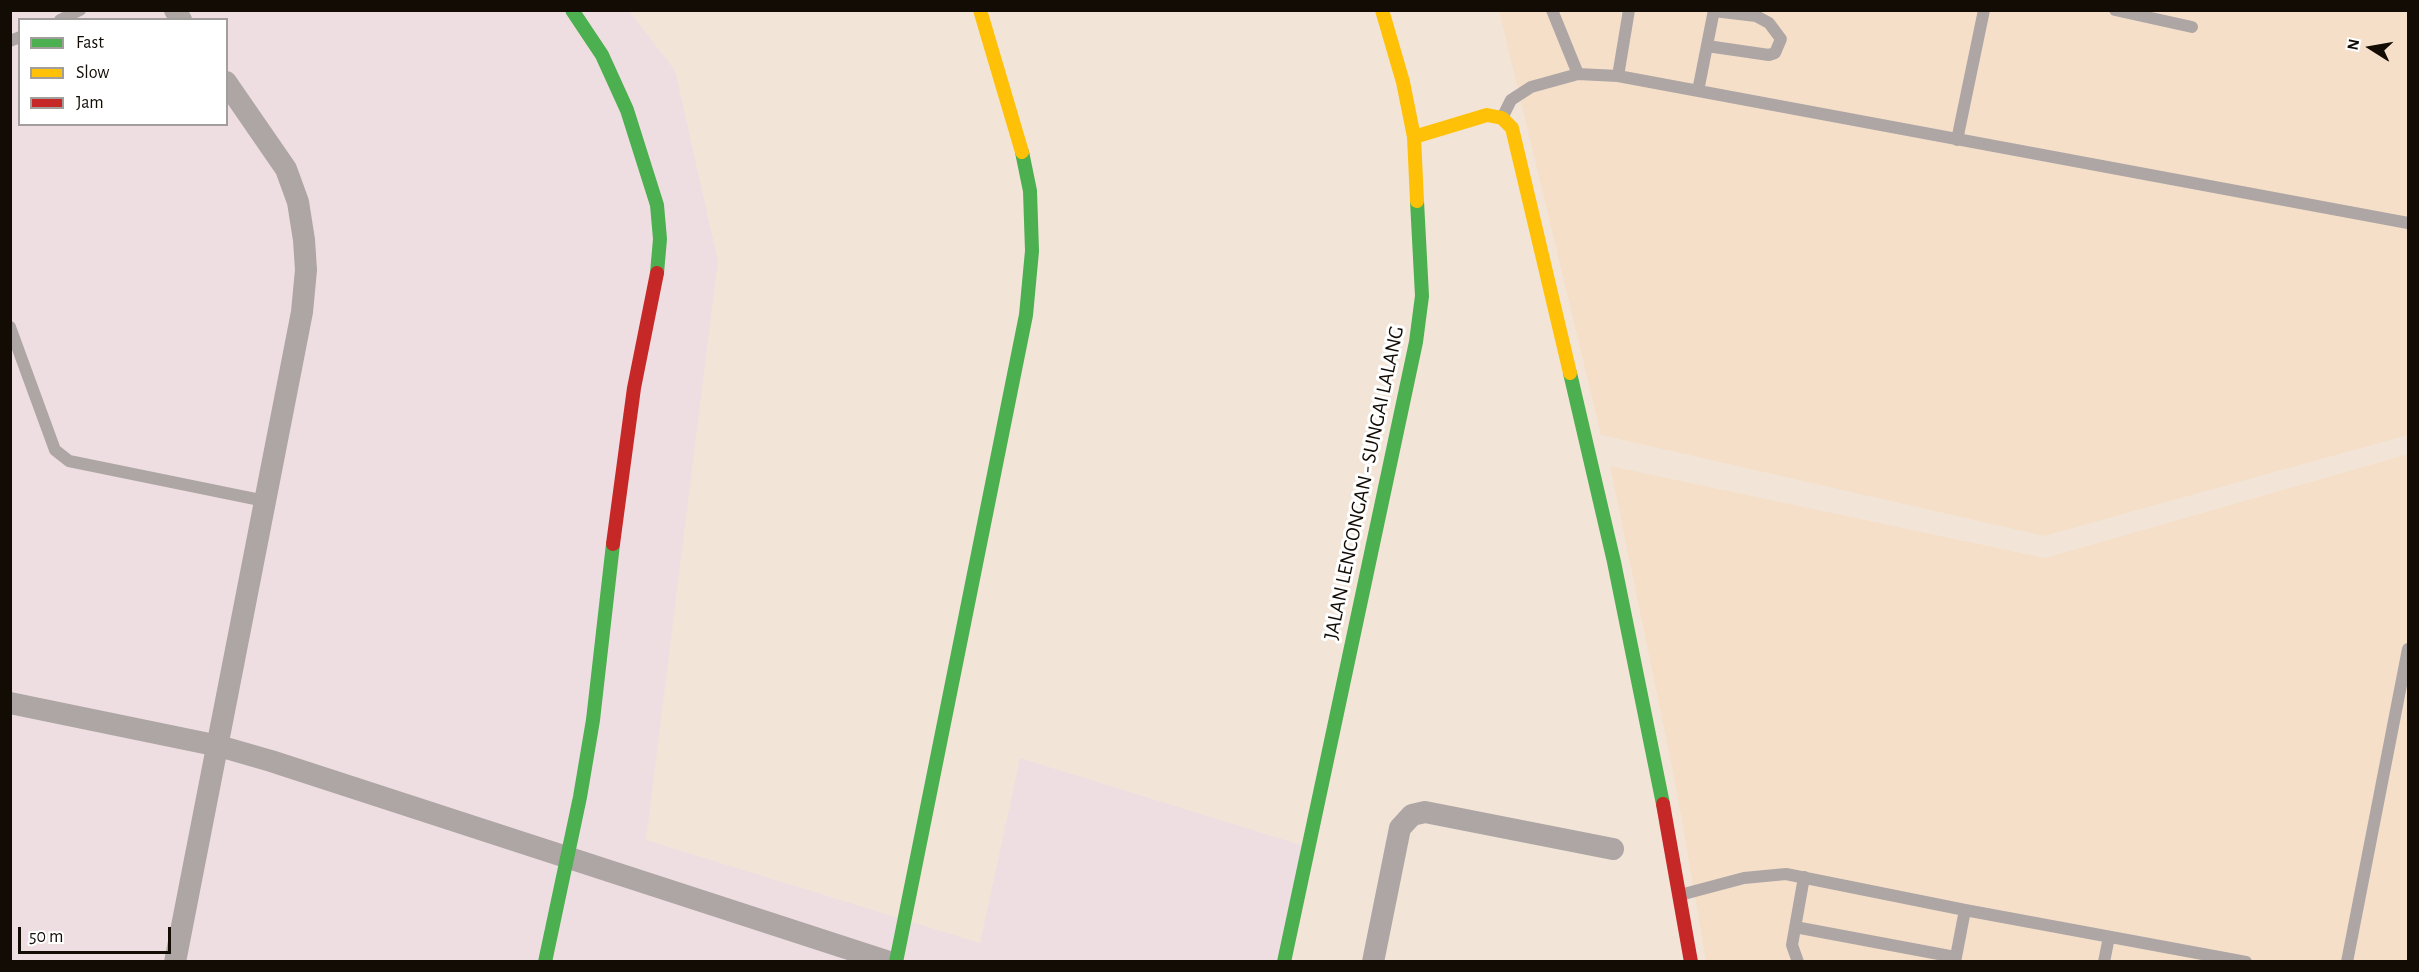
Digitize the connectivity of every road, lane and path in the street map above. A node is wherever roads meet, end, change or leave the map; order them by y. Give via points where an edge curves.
1 (80, 10) edge
2 (572, 10) edge
3 (980, 10) edge
4 (1382, 10) edge
5 (1552, 10) edge
6 (1629, 10) edge
7 (1984, 10) edge
8 (2115, 10) edge
9 (1714, 11) edge
10 (64, 18) edge
11 (2192, 27) dead end
12 (1707, 46) junction
13 (1578, 74) junction
14 (1618, 76) junction
15 (228, 85) edge
16 (1698, 91) junction
17 (1502, 118) junction
18 (1414, 137) junction
19 (1957, 140) junction
20 (2409, 224) edge
21 (10, 327) edge
22 (265, 501) junction
23 (2409, 649) edge
24 (10, 703) edge
25 (219, 746) junction
26 (1614, 849) dead end
27 (566, 857) junction
28 (1804, 877) junction
29 (1680, 895) junction
30 (1965, 910) junction
31 (1795, 927) junction
32 (2109, 937) junction
33 (1955, 959) edge
34 (175, 962) edge
35 (545, 962) edge
36 (889, 962) edge
37 (896, 962) edge
38 (1284, 962) edge
39 (1373, 962) edge
40 (1692, 962) edge
41 (1798, 962) edge
42 (2104, 962) edge
43 (2246, 962) edge
44 (2347, 962) edge

1 - 10 lane
2 - 27 street via 602,55 627,110 657,206 660,239 623,460 593,720
3 - 37 street via 1022,151 1030,191 1031,262 1026,315
4 - 18 street, JALAN LENCONGAN - SUNGAI LALANG via 1403,81
5 - 13 lane
6 - 14 lane
7 - 19 lane
8 - 11 lane
9 - 12 lane
9 - 12 lane via 1756,16 1767,21 1780,39 1775,53 1769,55
12 - 16 lane
13 - 14 lane
13 - 17 lane via 1531,87 1511,100
14 - 16 lane
15 - 22 street via 286,169 298,202 304,240 302,312
16 - 19 lane
17 - 18 street via 1487,116
17 - 29 street via 1512,128 1612,550
18 - 38 street, JALAN LENCONGAN - SUNGAI LALANG via 1422,273 1419,320
19 - 20 lane
21 - 22 lane via 55,450 69,461
22 - 25 street
23 - 44 lane
24 - 25 street
25 - 27 street
25 - 34 street
26 - 39 street via 1425,812 1412,815 1400,828
27 - 35 street
27 - 36 street
28 - 29 lane via 1765,874
28 - 30 lane
28 - 31 lane
29 - 40 street
30 - 32 lane
30 - 33 lane
31 - 33 lane
31 - 41 lane via 1792,945
32 - 42 lane
32 - 43 lane

